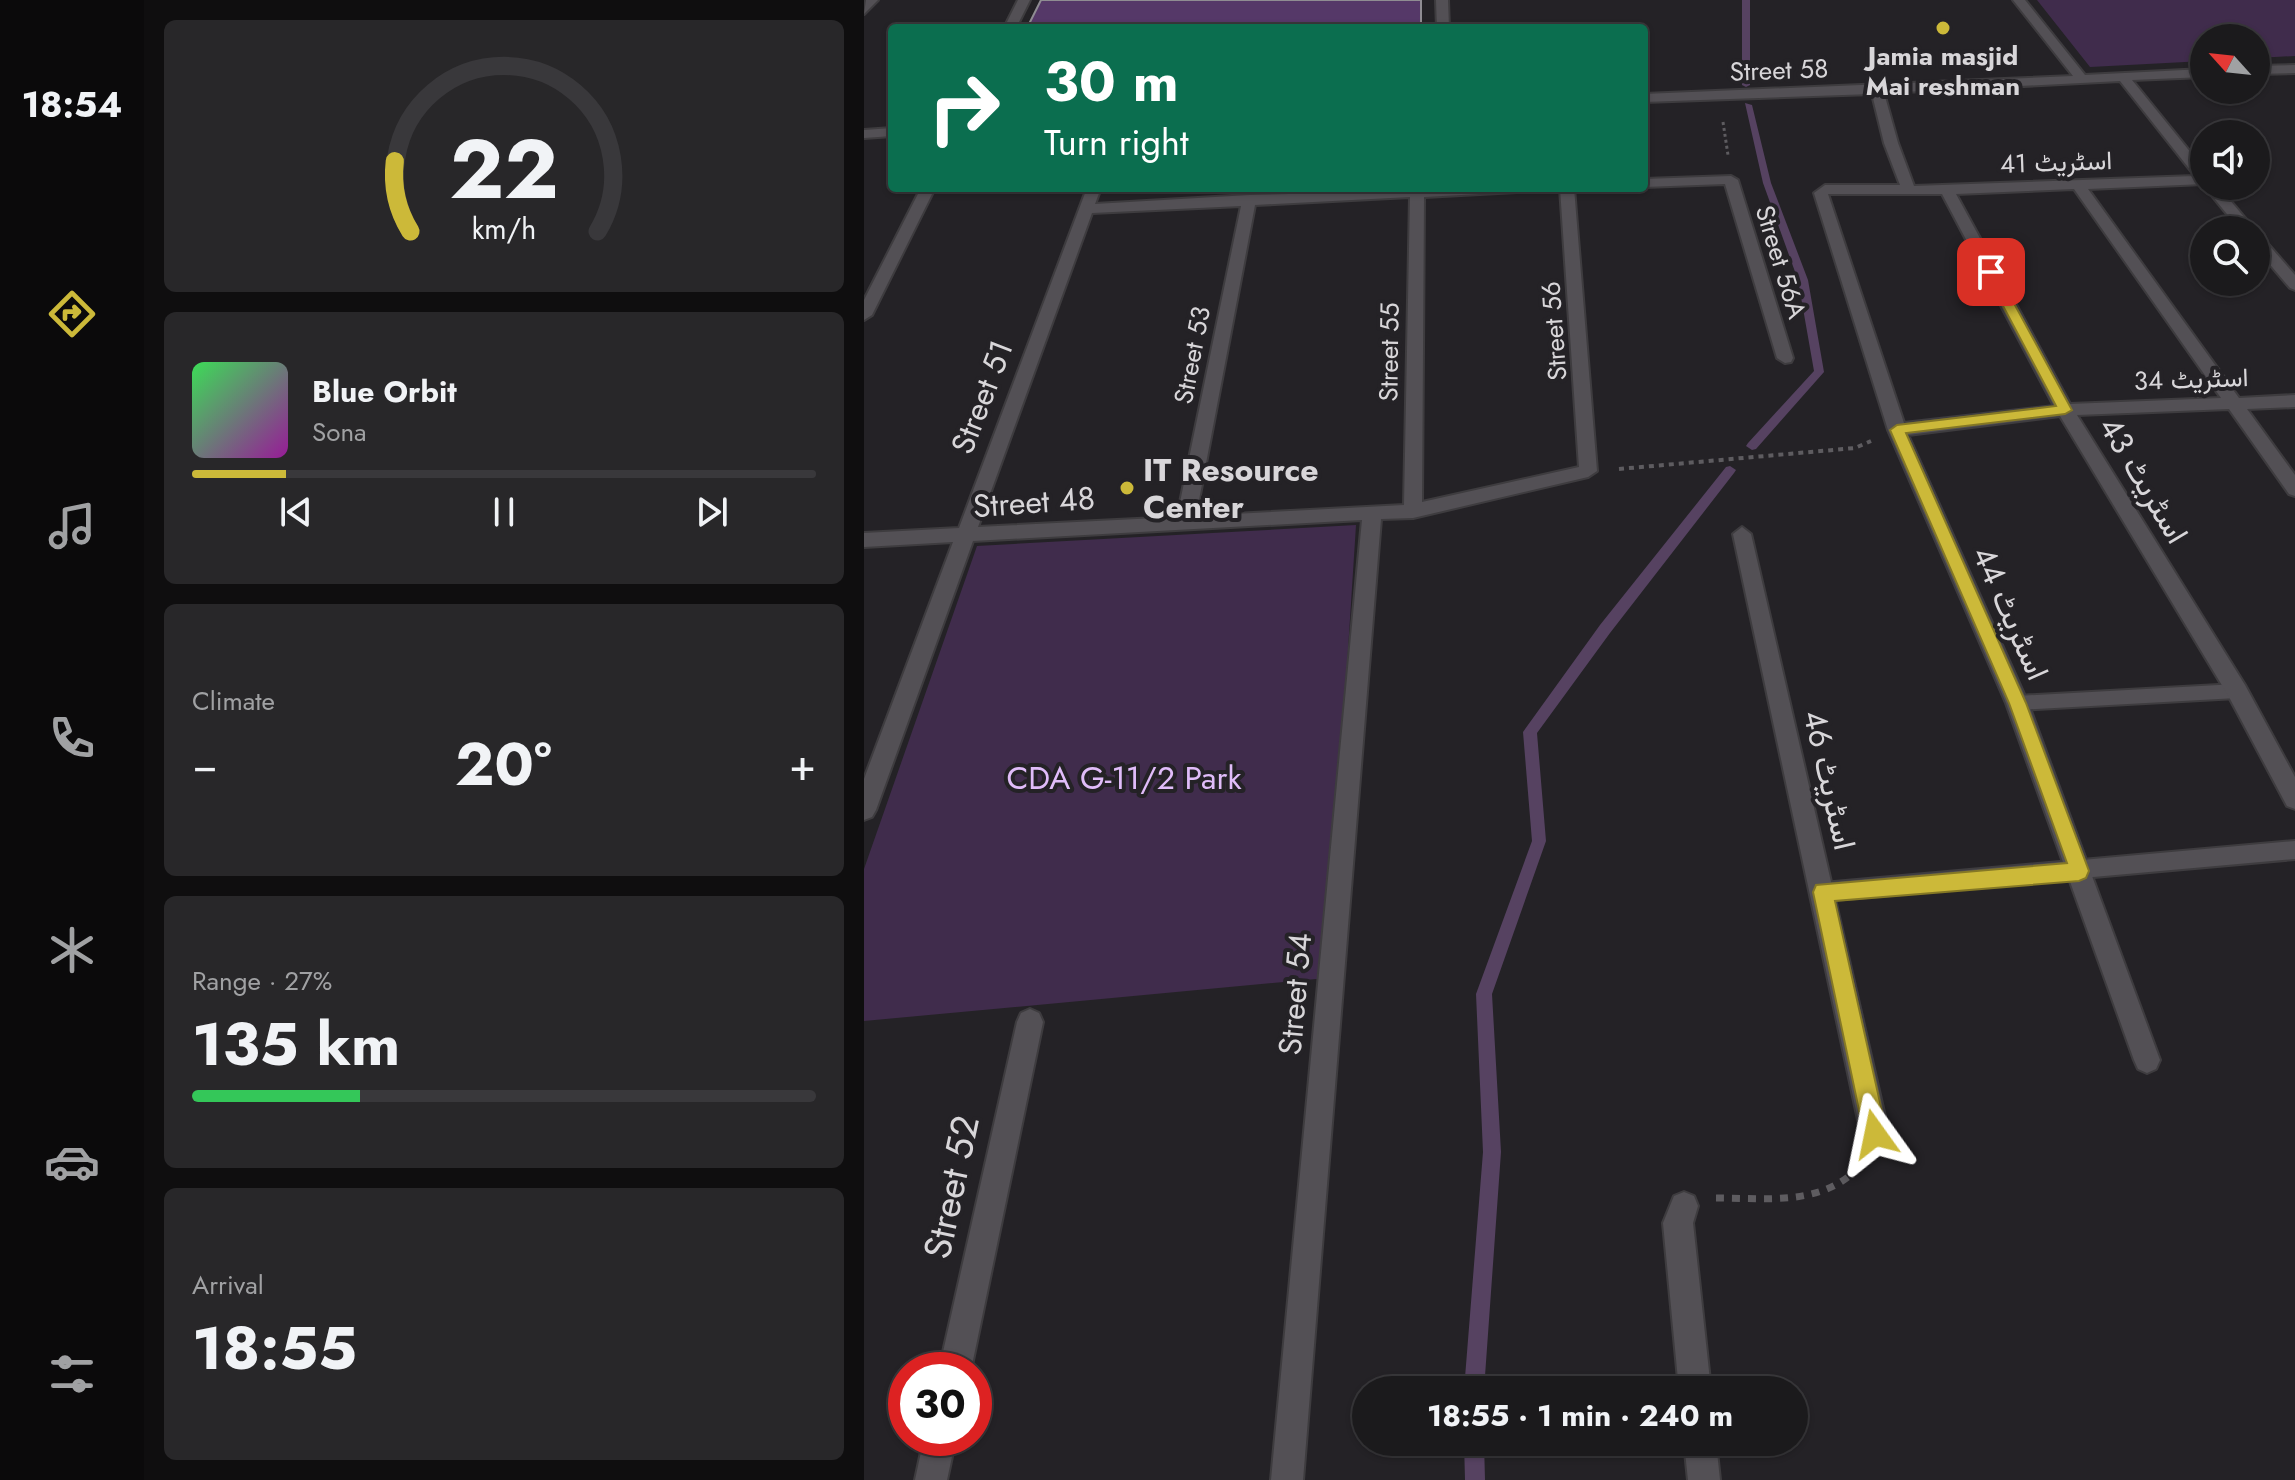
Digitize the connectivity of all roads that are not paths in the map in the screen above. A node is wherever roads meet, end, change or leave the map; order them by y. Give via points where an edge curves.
1 (872, 0) edge
2 (1024, 0) edge
3 (1442, 0) edge
4 (2019, 0) edge
5 (864, 11) edge
6 (1012, 24) edge
7 (1443, 24) edge
8 (2295, 69) edge
9 (2270, 72) edge
10 (2190, 74) edge
11 (2123, 77) junction
12 (2081, 78) junction
13 (1877, 90) junction
14 (1648, 98) edge
15 (888, 132) edge
16 (864, 134) edge
17 (2190, 161) edge
18 (2190, 180) edge
19 (1648, 183) edge
20 (2079, 186) junction
21 (1822, 190) joint
22 (1909, 190) junction
23 (1947, 190) junction
24 (926, 192) edge
25 (1093, 192) edge
26 (1338, 192) edge
27 (1384, 192) edge
28 (1437, 192) edge
29 (1567, 192) edge
30 (1417, 193) junction
31 (1249, 199) junction
32 (2223, 200) edge
33 (1087, 209) junction
34 (2236, 216) edge
35 (2270, 256) edge
36 (2295, 285) edge
37 (864, 315) edge
38 (1785, 358) dead end
39 (2295, 401) edge
40 (2233, 405) junction
41 (2065, 410) junction
42 (1897, 430) junction
43 (1588, 471) joint
44 (2295, 489) edge
45 (1413, 511) junction
46 (1372, 514) junction
47 (1185, 522) junction
48 (1742, 534) dead end
49 (963, 537) junction
50 (864, 540) edge
51 (2237, 691) junction
52 (2017, 703) junction
53 (2295, 799) edge
54 (864, 810) edge
55 (2295, 850) edge
56 (2079, 871) junction
57 (1823, 892) junction
58 (1030, 1022) dead end
59 (2147, 1060) dead end
60 (1875, 1134) road end
61 (1684, 1206) road end
62 (959, 1352) edge
63 (1694, 1376) edge
64 (936, 1456) edge
65 (1701, 1456) edge
66 (931, 1480) edge
67 (1287, 1480) edge
68 (1704, 1480) edge

1 - 5 street
2 - 6 street
3 - 7 street
4 - 12 street
8 - 9 street
10 - 11 street, Street 58
11 - 12 street, Street 58
11 - 17 street
12 - 13 street, Street 58
13 - 14 street, Street 58
13 - 22 street
15 - 16 street
18 - 20 street, اسٹریٹ 41
19 - 38 street, Street 56A via 1731,180
20 - 23 street, اسٹریٹ 41
20 - 40 street
21 - 22 street, اسٹریٹ 41
21 - 42 street, اسٹریٹ 44
22 - 23 street, اسٹریٹ 41
23 - 41 street, اسٹریٹ 43
24 - 37 street
25 - 33 street, Street 51
26 - 31 street
27 - 30 street
28 - 30 street
29 - 43 street, Street 56
30 - 45 street, Street 55
31 - 33 street
31 - 47 street, Street 53
32 - 34 street
33 - 49 street, Street 51
35 - 36 street
39 - 40 street, اسٹریٹ 34
40 - 41 street, اسٹریٹ 34
40 - 44 street
41 - 42 street, اسٹریٹ 34
41 - 51 street, اسٹریٹ 43
42 - 52 street, اسٹریٹ 44
43 - 45 street, Street 48
45 - 46 street, Street 48
46 - 47 street, Street 48
46 - 67 street, Street 54
47 - 49 street, Street 48
48 - 57 street, اسٹریٹ 46
49 - 50 street, Street 48
49 - 54 street, Street 51
51 - 52 lane
51 - 53 street, اسٹریٹ 43
52 - 56 street, اسٹریٹ 44
55 - 56 lane
56 - 57 lane
56 - 59 street, اسٹریٹ 44
57 - 60 street, اسٹریٹ 46
58 - 62 street, Street 52
61 - 63 street via 1678,1223
64 - 66 street
65 - 68 street

